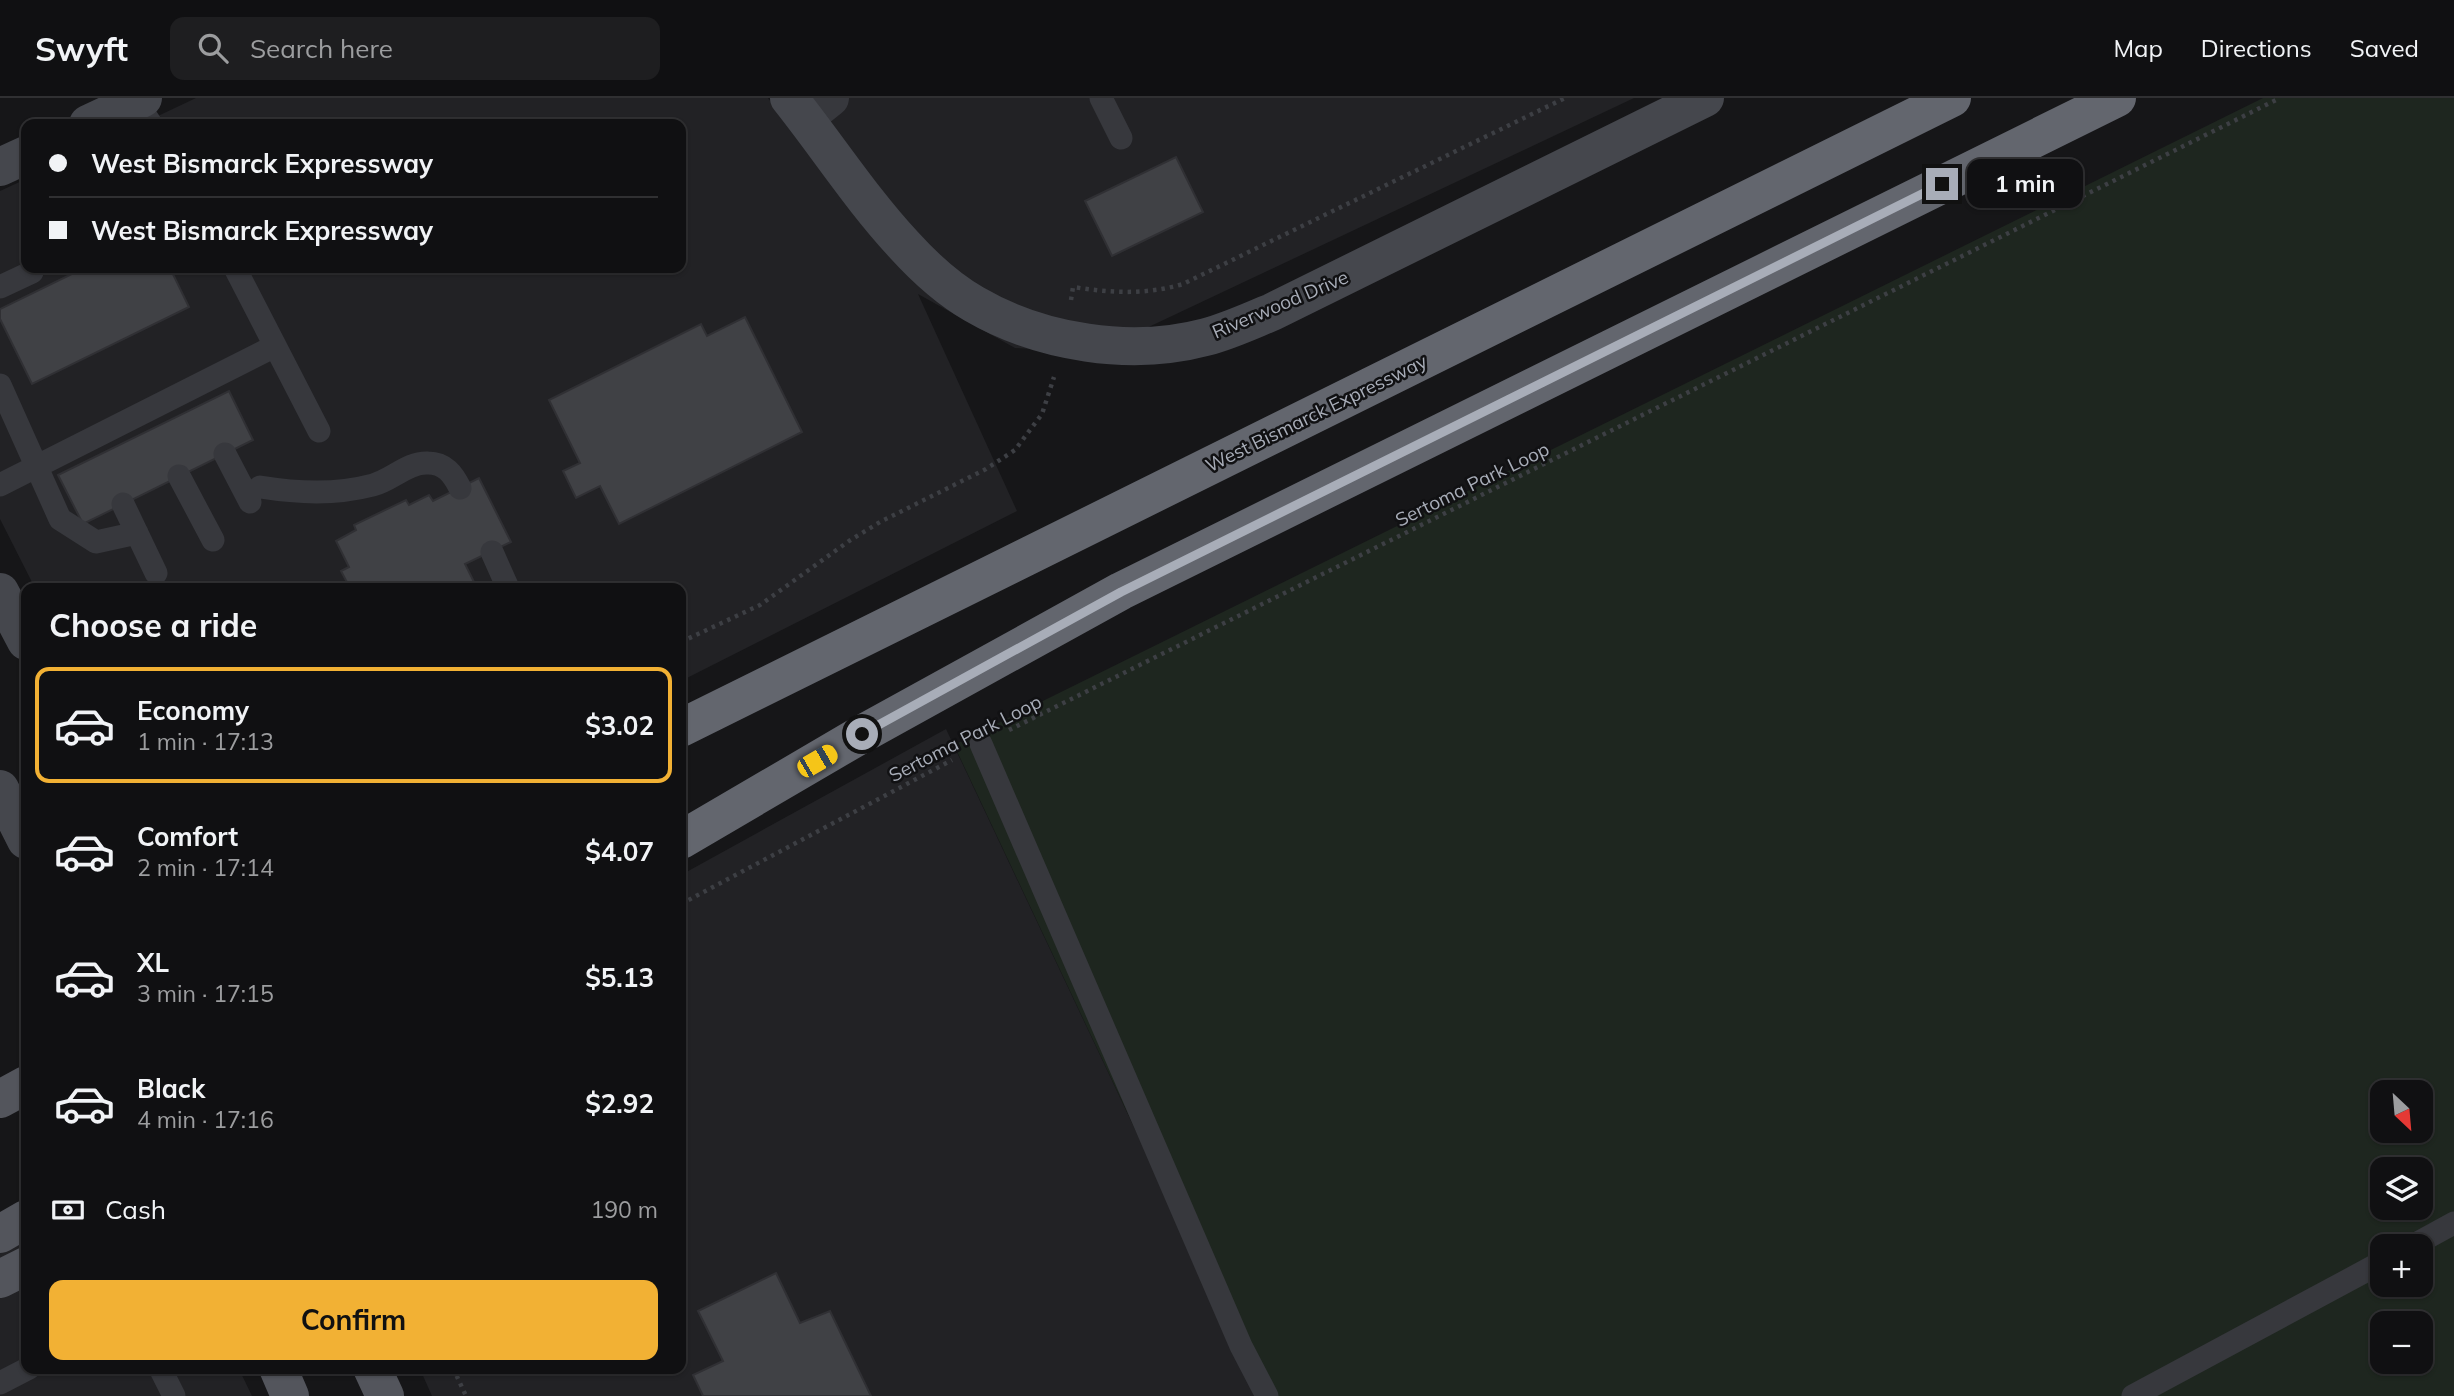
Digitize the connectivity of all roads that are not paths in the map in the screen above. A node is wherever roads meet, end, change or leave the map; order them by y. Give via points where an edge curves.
1 (1101, 98) edge
2 (1705, 98) edge
3 (1952, 98) edge
4 (2117, 98) edge
5 (141, 105) edge
6 (808, 105) edge
7 (103, 119) edge
8 (1121, 138) dead end
9 (21, 157) edge
10 (0, 167) edge
11 (30, 273) edge
12 (237, 273) edge
13 (0, 287) edge
14 (275, 346) junction
15 (0, 385) edge
16 (319, 431) dead end
17 (225, 454) dead end
18 (37, 467) junction
19 (179, 477) dead end
20 (0, 485) edge
21 (460, 488) dead end
22 (123, 504) dead end
23 (137, 533) junction
24 (213, 540) dead end
25 (492, 552) dead end
26 (156, 573) dead end
27 (506, 583) edge
28 (0, 592) edge
29 (21, 632) edge
30 (686, 726) edge
31 (981, 744) road end
32 (0, 789) edge
33 (21, 830) edge
34 (686, 837) edge
35 (21, 1088) edge
36 (0, 1099) edge
37 (21, 1222) edge
38 (2454, 1223) edge
39 (0, 1234) edge
40 (2433, 1234) edge
41 (21, 1268) edge
42 (2370, 1268) edge
43 (0, 1279) edge
44 (21, 1372) edge
45 (163, 1374) edge
46 (281, 1374) edge
47 (375, 1374) edge
48 (0, 1382) edge
49 (174, 1396) edge
50 (290, 1396) edge
51 (385, 1396) edge
52 (1267, 1396) edge
53 (2133, 1396) edge

1 - 8 lane
2 - 6 street, Riverwood Drive via 1240,326 1205,337 1135,346 1063,337 1005,319 973,303 934,274 879,216
3 - 30 highway, West Bismarck Expressway
4 - 34 highway via 1121,592
5 - 7 street
9 - 10 street
11 - 13 lane
12 - 14 lane
14 - 16 lane
14 - 18 lane via 196,397 93,448
15 - 18 lane
17 - 21 lane via 255,495 342,491 376,484 414,465 429,463 451,472
18 - 20 lane
18 - 23 lane via 60,519 96,542
19 - 24 lane
22 - 23 lane
23 - 26 lane
25 - 27 lane
28 - 29 street
31 - 52 lane via 1241,1346
32 - 33 street
35 - 36 main road
37 - 39 main road
38 - 40 lane
41 - 43 main road
42 - 53 lane
44 - 48 lane
45 - 49 lane
46 - 50 main road
47 - 51 main road

